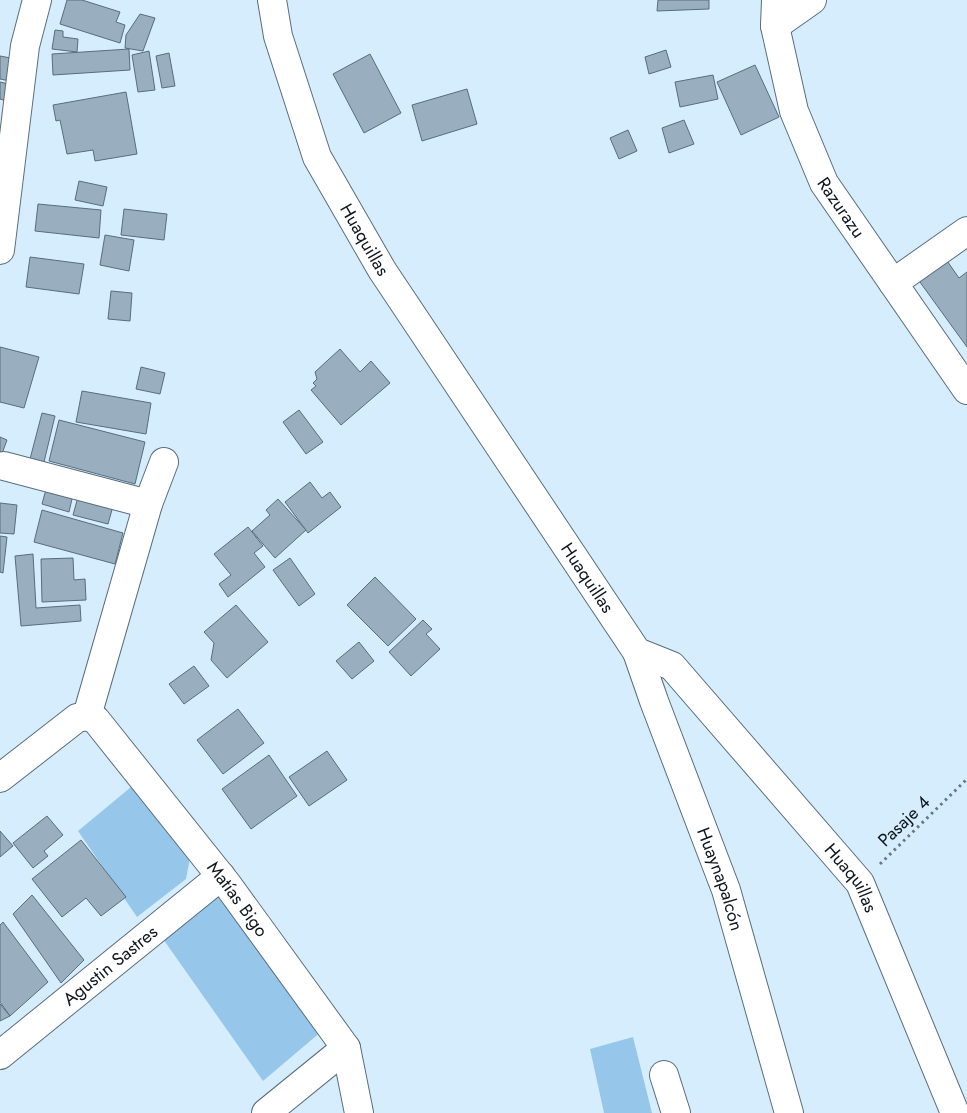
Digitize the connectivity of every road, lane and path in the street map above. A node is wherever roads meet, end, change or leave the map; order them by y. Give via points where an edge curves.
1 (38, 0) edge
2 (272, 0) edge
3 (812, 0) edge
4 (775, 13) edge
5 (967, 231) edge
6 (0, 250) edge
7 (893, 283) junction
8 (967, 390) edge
9 (164, 462) dead end
10 (4, 466) dead end
11 (148, 504) junction
12 (637, 652) junction
13 (82, 717) junction
14 (0, 778) edge
15 (967, 779) edge
16 (221, 876) junction
17 (860, 883) junction
18 (346, 1048) junction
19 (0, 1055) edge
20 (664, 1075) dead end
21 (266, 1113) edge
22 (359, 1113) edge
23 (676, 1113) edge
24 (790, 1113) edge
25 (955, 1113) edge

1 - 6 street via 25,46
2 - 12 street, Huaquillas via 278,36 318,157 382,270
3 - 4 street
4 - 7 street, Razurazu via 794,111 824,183
5 - 7 street
7 - 8 street, Razurazu
9 - 11 street
10 - 11 street
11 - 13 street
12 - 17 street, Huaquillas via 672,666
12 - 24 street, Huaynapalcón via 726,890
13 - 14 street
13 - 16 street, Matías Bigo via 96,720
15 - 17 path, Pasaje 4
16 - 18 street, Matías Bigo
16 - 19 street, Agustin Sastres
17 - 25 street, Huaquillas
18 - 21 street
18 - 22 street, Matías Bigo
20 - 23 street

